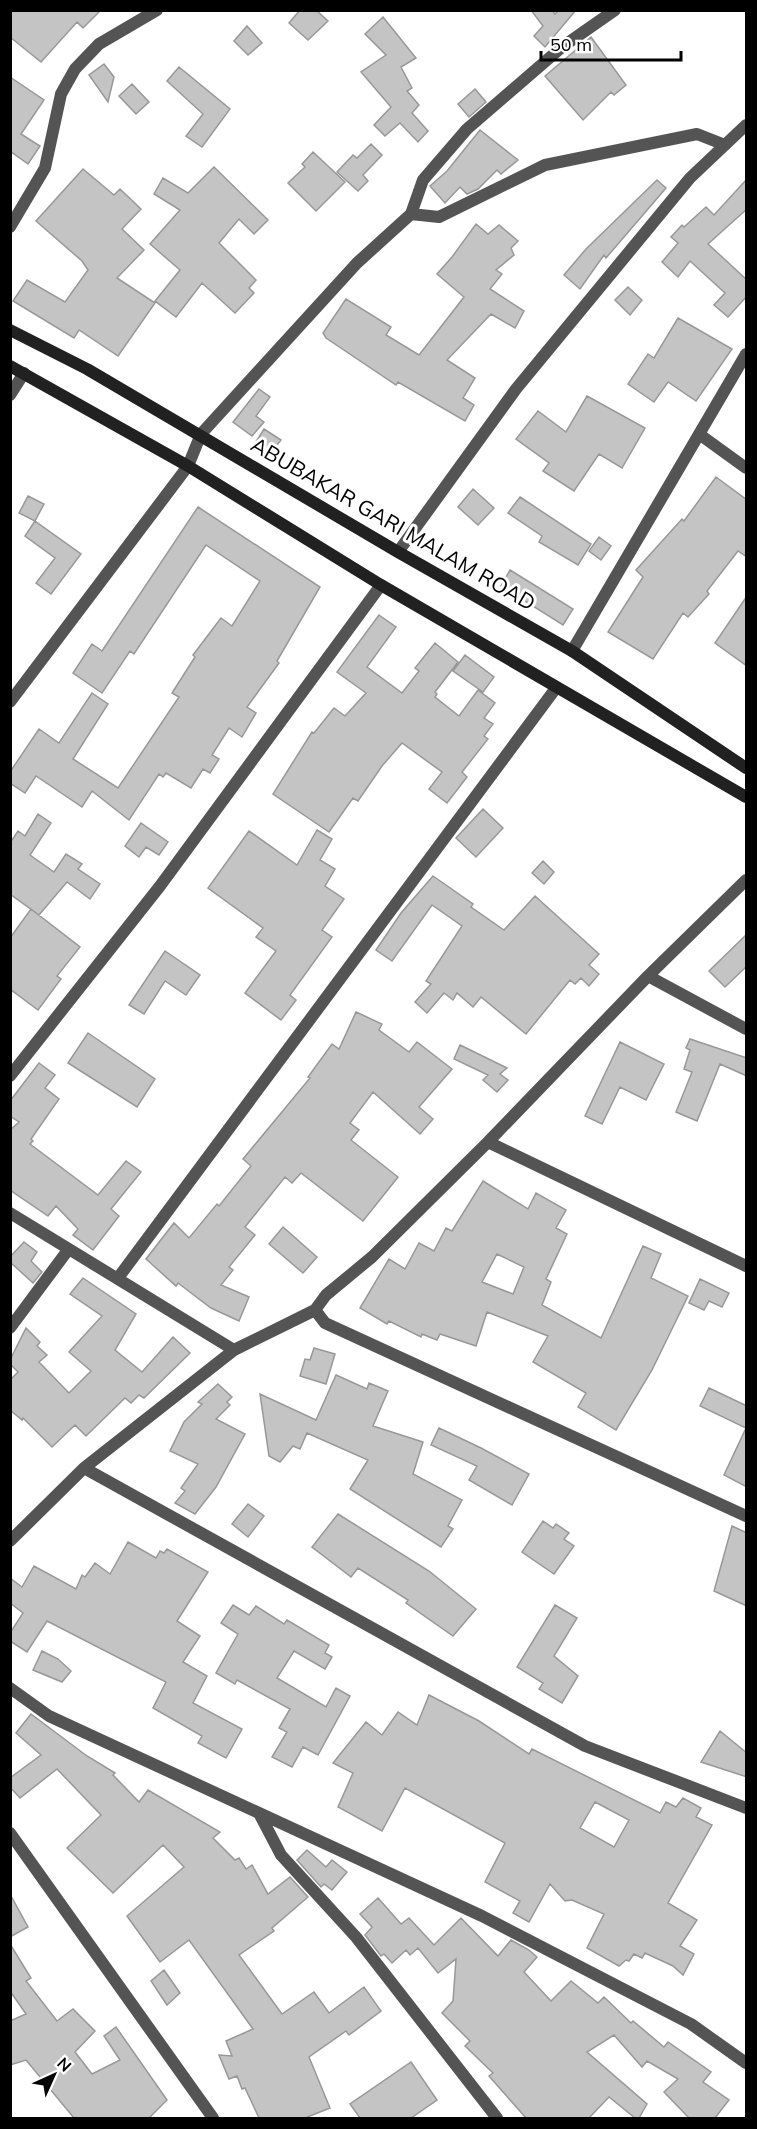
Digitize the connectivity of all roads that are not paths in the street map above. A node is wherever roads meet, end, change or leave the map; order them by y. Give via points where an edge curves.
1 (157, 10) edge
2 (615, 10) edge
3 (747, 125) edge
4 (725, 145) junction
5 (411, 214) junction
6 (10, 227) edge
7 (10, 330) edge
8 (747, 354) edge
9 (10, 366) edge
10 (24, 373) junction
11 (10, 395) edge
12 (201, 434) junction
13 (699, 434) junction
14 (188, 466) junction
15 (747, 468) edge
16 (398, 552) junction
17 (381, 585) junction
18 (572, 651) junction
19 (556, 688) junction
20 (10, 702) edge
21 (747, 768) edge
22 (747, 797) edge
23 (747, 880) edge
24 (648, 976) junction
25 (747, 1029) edge
26 (10, 1076) edge
27 (488, 1142) junction
28 (10, 1213) edge
29 (68, 1250) junction
30 (747, 1266) edge
31 (118, 1278) junction
32 (315, 1310) junction
33 (10, 1328) edge
34 (234, 1350) junction
35 (84, 1468) junction
36 (747, 1516) edge
37 (10, 1541) edge
38 (10, 1688) edge
39 (747, 1808) edge
40 (259, 1813) junction
41 (10, 1833) edge
42 (747, 2063) edge
43 (213, 2118) edge
44 (498, 2118) edge

1 - 6 street via 99,44 75,69 61,94 45,168
2 - 5 street via 562,47 467,129 423,180
3 - 4 street
4 - 5 street via 697,134 545,165 439,217
4 - 16 street via 690,178 516,389
5 - 12 street via 357,263
7 - 12 street, ABUBAKAR GARI MALAM ROAD
8 - 13 street
9 - 10 street
10 - 11 street
10 - 14 street
12 - 14 street
12 - 16 street, ABUBAKAR GARI MALAM ROAD
13 - 15 street
13 - 18 street
14 - 17 street
14 - 20 street
16 - 18 street, ABUBAKAR GARI MALAM ROAD
17 - 19 street
17 - 26 street via 160,886
18 - 21 street, ABUBAKAR GARI MALAM ROAD
19 - 22 street
19 - 31 street
23 - 24 street
24 - 25 street
24 - 27 street
27 - 30 street
27 - 32 street
28 - 29 street
29 - 31 street
29 - 33 street
31 - 34 street
32 - 34 street
32 - 36 street via 325,1323
34 - 35 street
35 - 37 street
35 - 39 street via 585,1746
38 - 40 street via 50,1716
40 - 42 street via 482,1916 691,2024
40 - 44 street via 281,1855 356,1937
41 - 43 street

